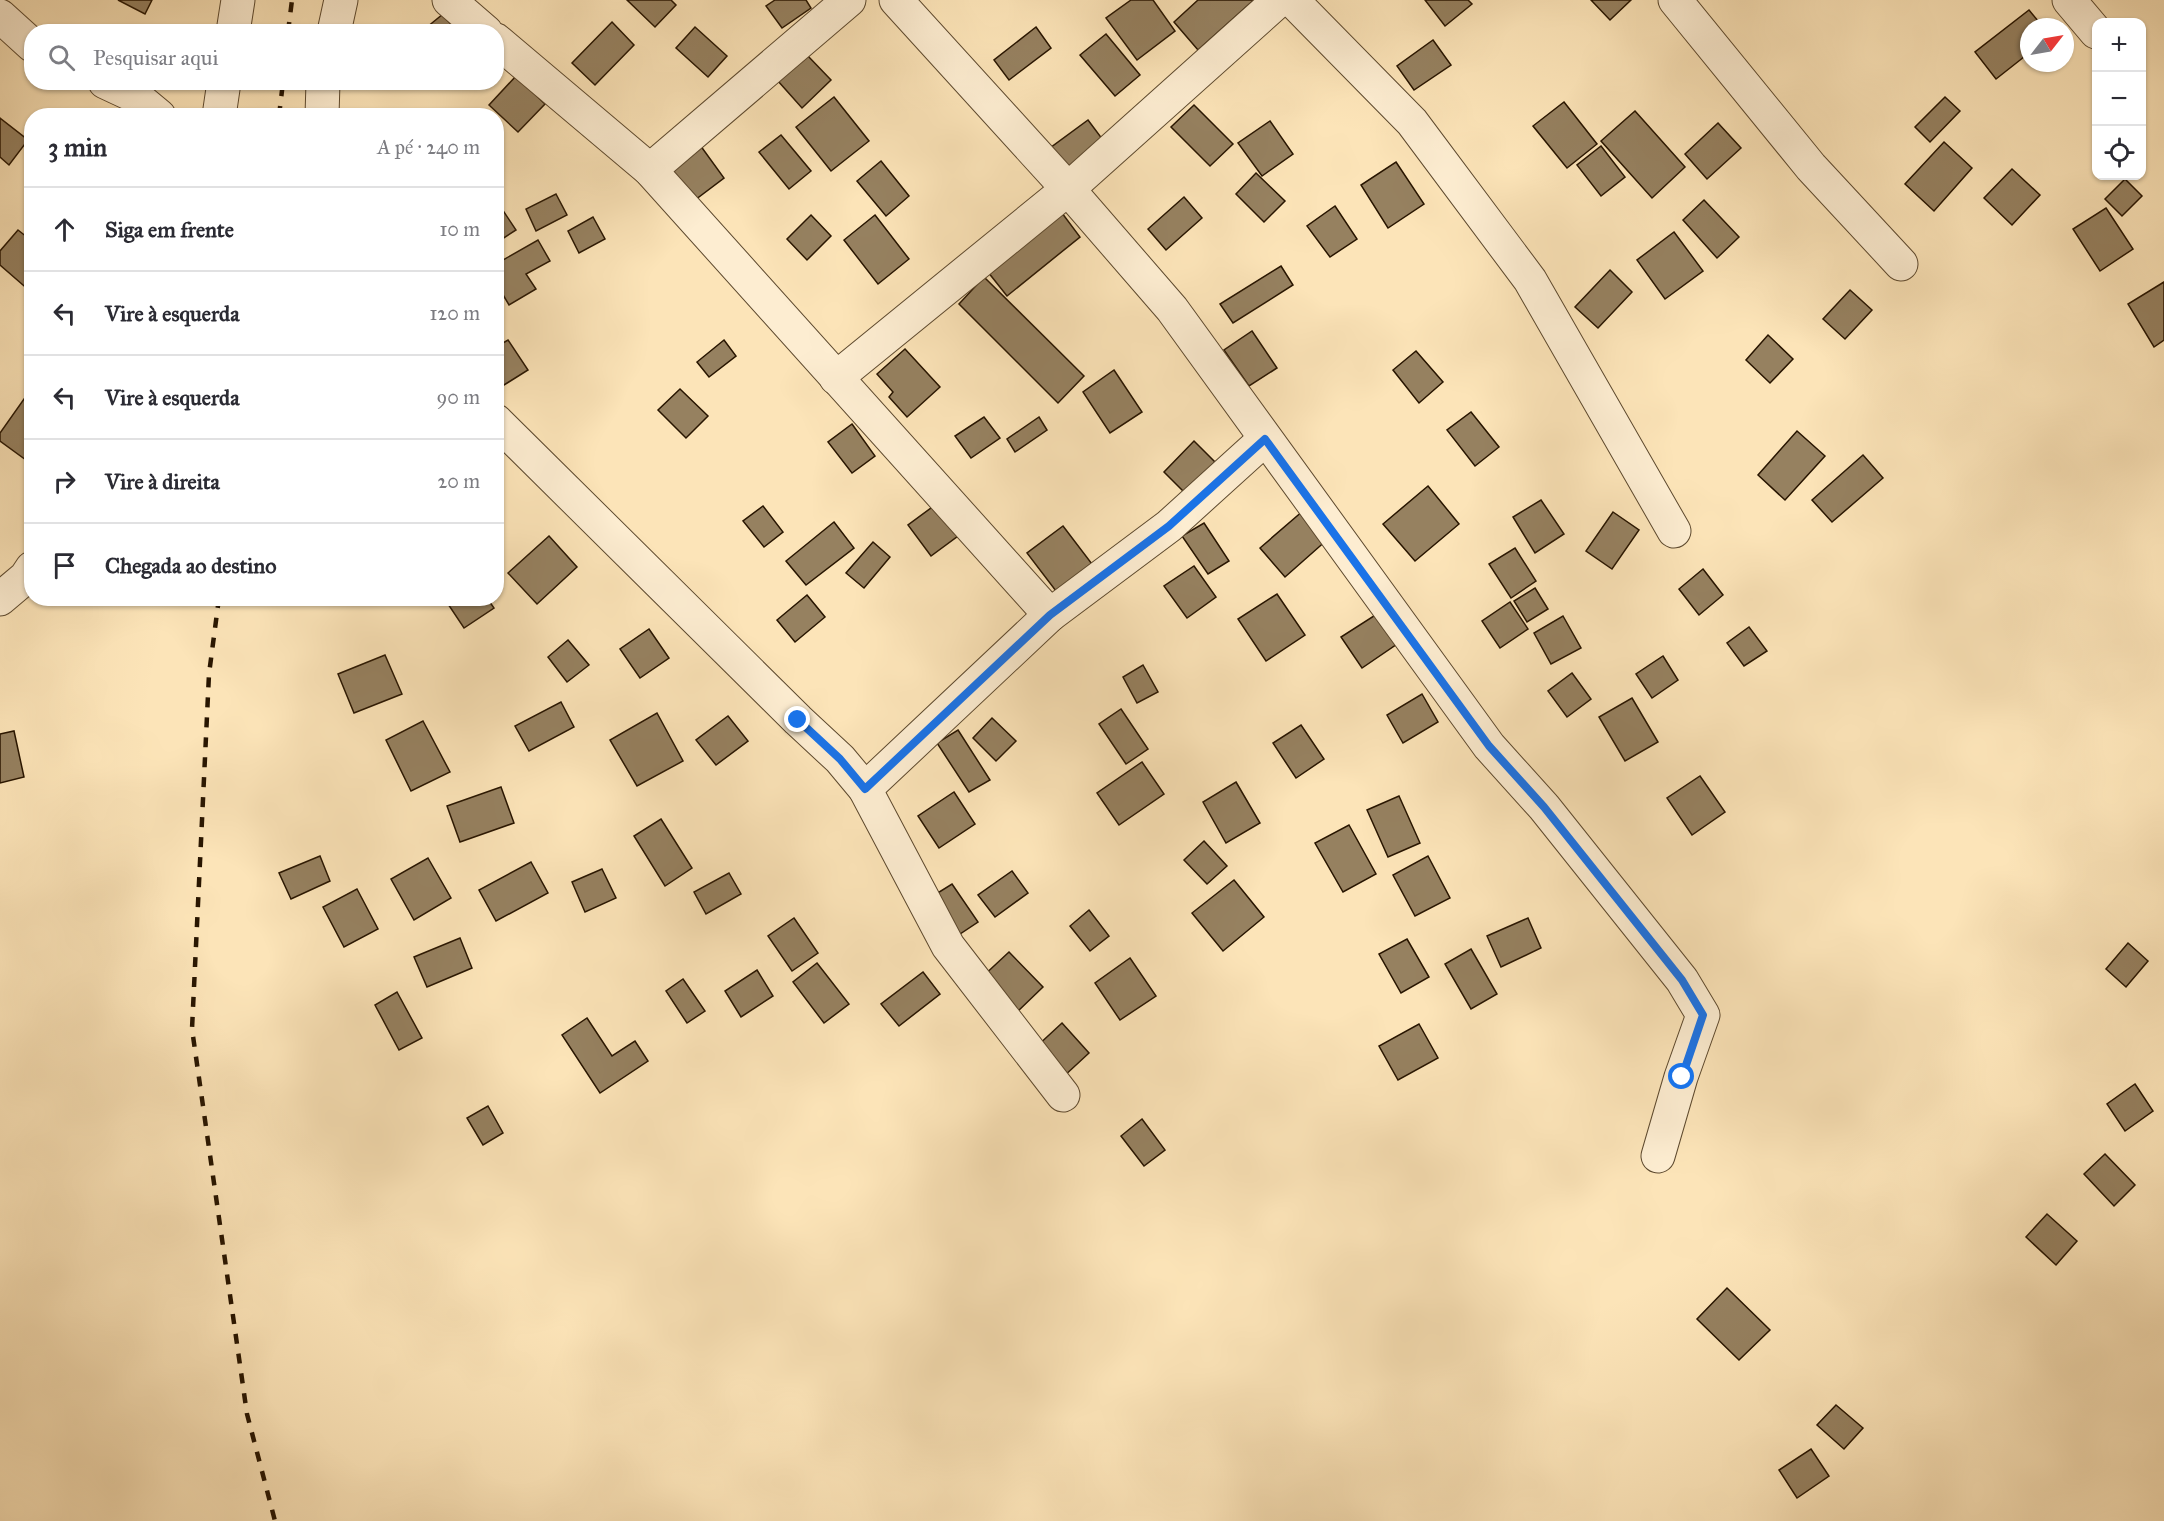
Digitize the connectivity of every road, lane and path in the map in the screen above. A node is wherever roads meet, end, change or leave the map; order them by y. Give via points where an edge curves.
1 (238, 0) edge
2 (341, 0) edge
3 (449, 0) edge
4 (849, 0) edge
5 (896, 0) edge
6 (1279, 0) edge
7 (1292, 0) edge
8 (1675, 0) edge
9 (2069, 0) edge
10 (0, 16) edge
11 (234, 24) edge
12 (336, 24) edge
13 (477, 24) edge
14 (2092, 27) edge
15 (24, 38) edge
16 (504, 47) edge
17 (122, 90) edge
18 (223, 90) edge
19 (323, 90) edge
20 (149, 108) edge
21 (220, 108) edge
22 (322, 108) edge
23 (650, 170) junction
24 (1068, 189) junction
25 (1901, 264) dead end
26 (836, 378) junction
27 (504, 429) edge
28 (1265, 439) junction
29 (1674, 531) dead end
30 (24, 579) edge
31 (0, 599) edge
32 (1050, 615) junction
33 (865, 789) junction
34 (1063, 1095) dead end
35 (1658, 1156) dead end

1 - 11 street
2 - 12 street
3 - 13 street
4 - 23 street
5 - 24 street
6 - 24 street
7 - 29 street via 1412,122 1530,280
8 - 25 street via 1811,167
9 - 14 street
10 - 15 street
16 - 23 street
17 - 20 street
18 - 21 street
19 - 22 street
23 - 26 street
24 - 26 street
24 - 28 street via 1172,309
26 - 32 street
27 - 33 street via 840,759
28 - 32 street via 1169,526
28 - 35 street via 1489,746 1544,807 1675,972 1703,1015
30 - 31 street
32 - 33 street
33 - 34 street via 948,946

